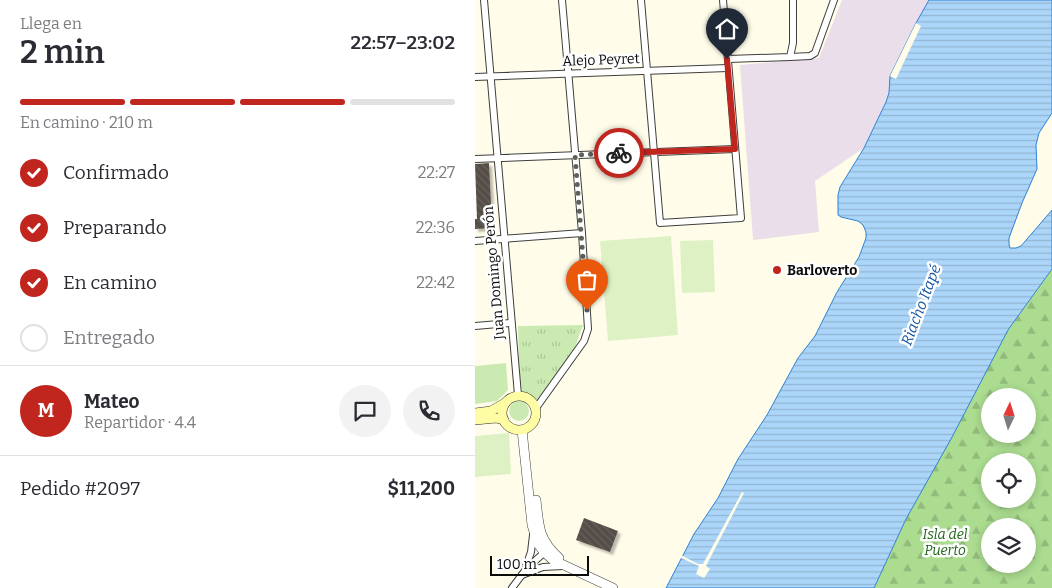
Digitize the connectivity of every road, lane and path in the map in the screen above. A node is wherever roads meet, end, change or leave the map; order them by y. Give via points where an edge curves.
1 (483, 0) edge
2 (562, 0) edge
3 (641, 0) edge
4 (723, 0) edge
5 (793, 0) edge
6 (834, 0) edge
7 (790, 57) junction
8 (727, 59) junction
9 (728, 68) junction
10 (647, 71) junction
11 (568, 74) junction
12 (490, 76) junction
13 (475, 77) edge
14 (735, 149) junction
15 (654, 152) junction
16 (575, 155) junction
17 (497, 158) junction
18 (475, 159) edge
19 (582, 233) junction
20 (504, 239) junction
21 (475, 240) edge
22 (511, 323) junction
23 (475, 326) edge
24 (517, 395) junction
25 (505, 402) junction
26 (536, 408) junction
27 (475, 413) edge
28 (475, 420) edge
29 (503, 420) junction
30 (525, 429) junction
31 (532, 523) junction
32 (546, 550) junction
33 (568, 567) junction
34 (522, 574) junction
35 (512, 588) edge
36 (613, 588) edge

1 - 12 street, Juan Domingo Perón
2 - 11 street
3 - 10 street
4 - 8 street
5 - 7 street
6 - 7 street via 815,53
7 - 8 street
8 - 9 street
9 - 10 street, Alejo Peyret
9 - 14 street
10 - 11 street, Alejo Peyret
10 - 15 street
11 - 12 street, Alejo Peyret
11 - 16 street
12 - 13 street, Alejo Peyret
12 - 17 street, Juan Domingo Perón
14 - 15 street
14 - 15 street via 741,218 661,224
15 - 16 street
16 - 17 street
16 - 19 street
17 - 18 street
17 - 20 street, Juan Domingo Perón
19 - 20 street
19 - 26 street via 588,329 584,341
20 - 21 street
20 - 22 street, Juan Domingo Perón
22 - 23 street
22 - 24 street, Juan Domingo Perón
24 - 25 main road
24 - 26 main road via 527,397
25 - 27 main road via 491,411
25 - 29 main road
26 - 30 main road via 535,420
28 - 29 main road
29 - 30 main road via 511,428
30 - 31 street
30 - 32 street via 539,525
31 - 32 street via 538,544
31 - 34 street via 531,552
32 - 33 street via 553,560
32 - 34 street
33 - 34 street via 549,566
33 - 36 street
34 - 35 street

